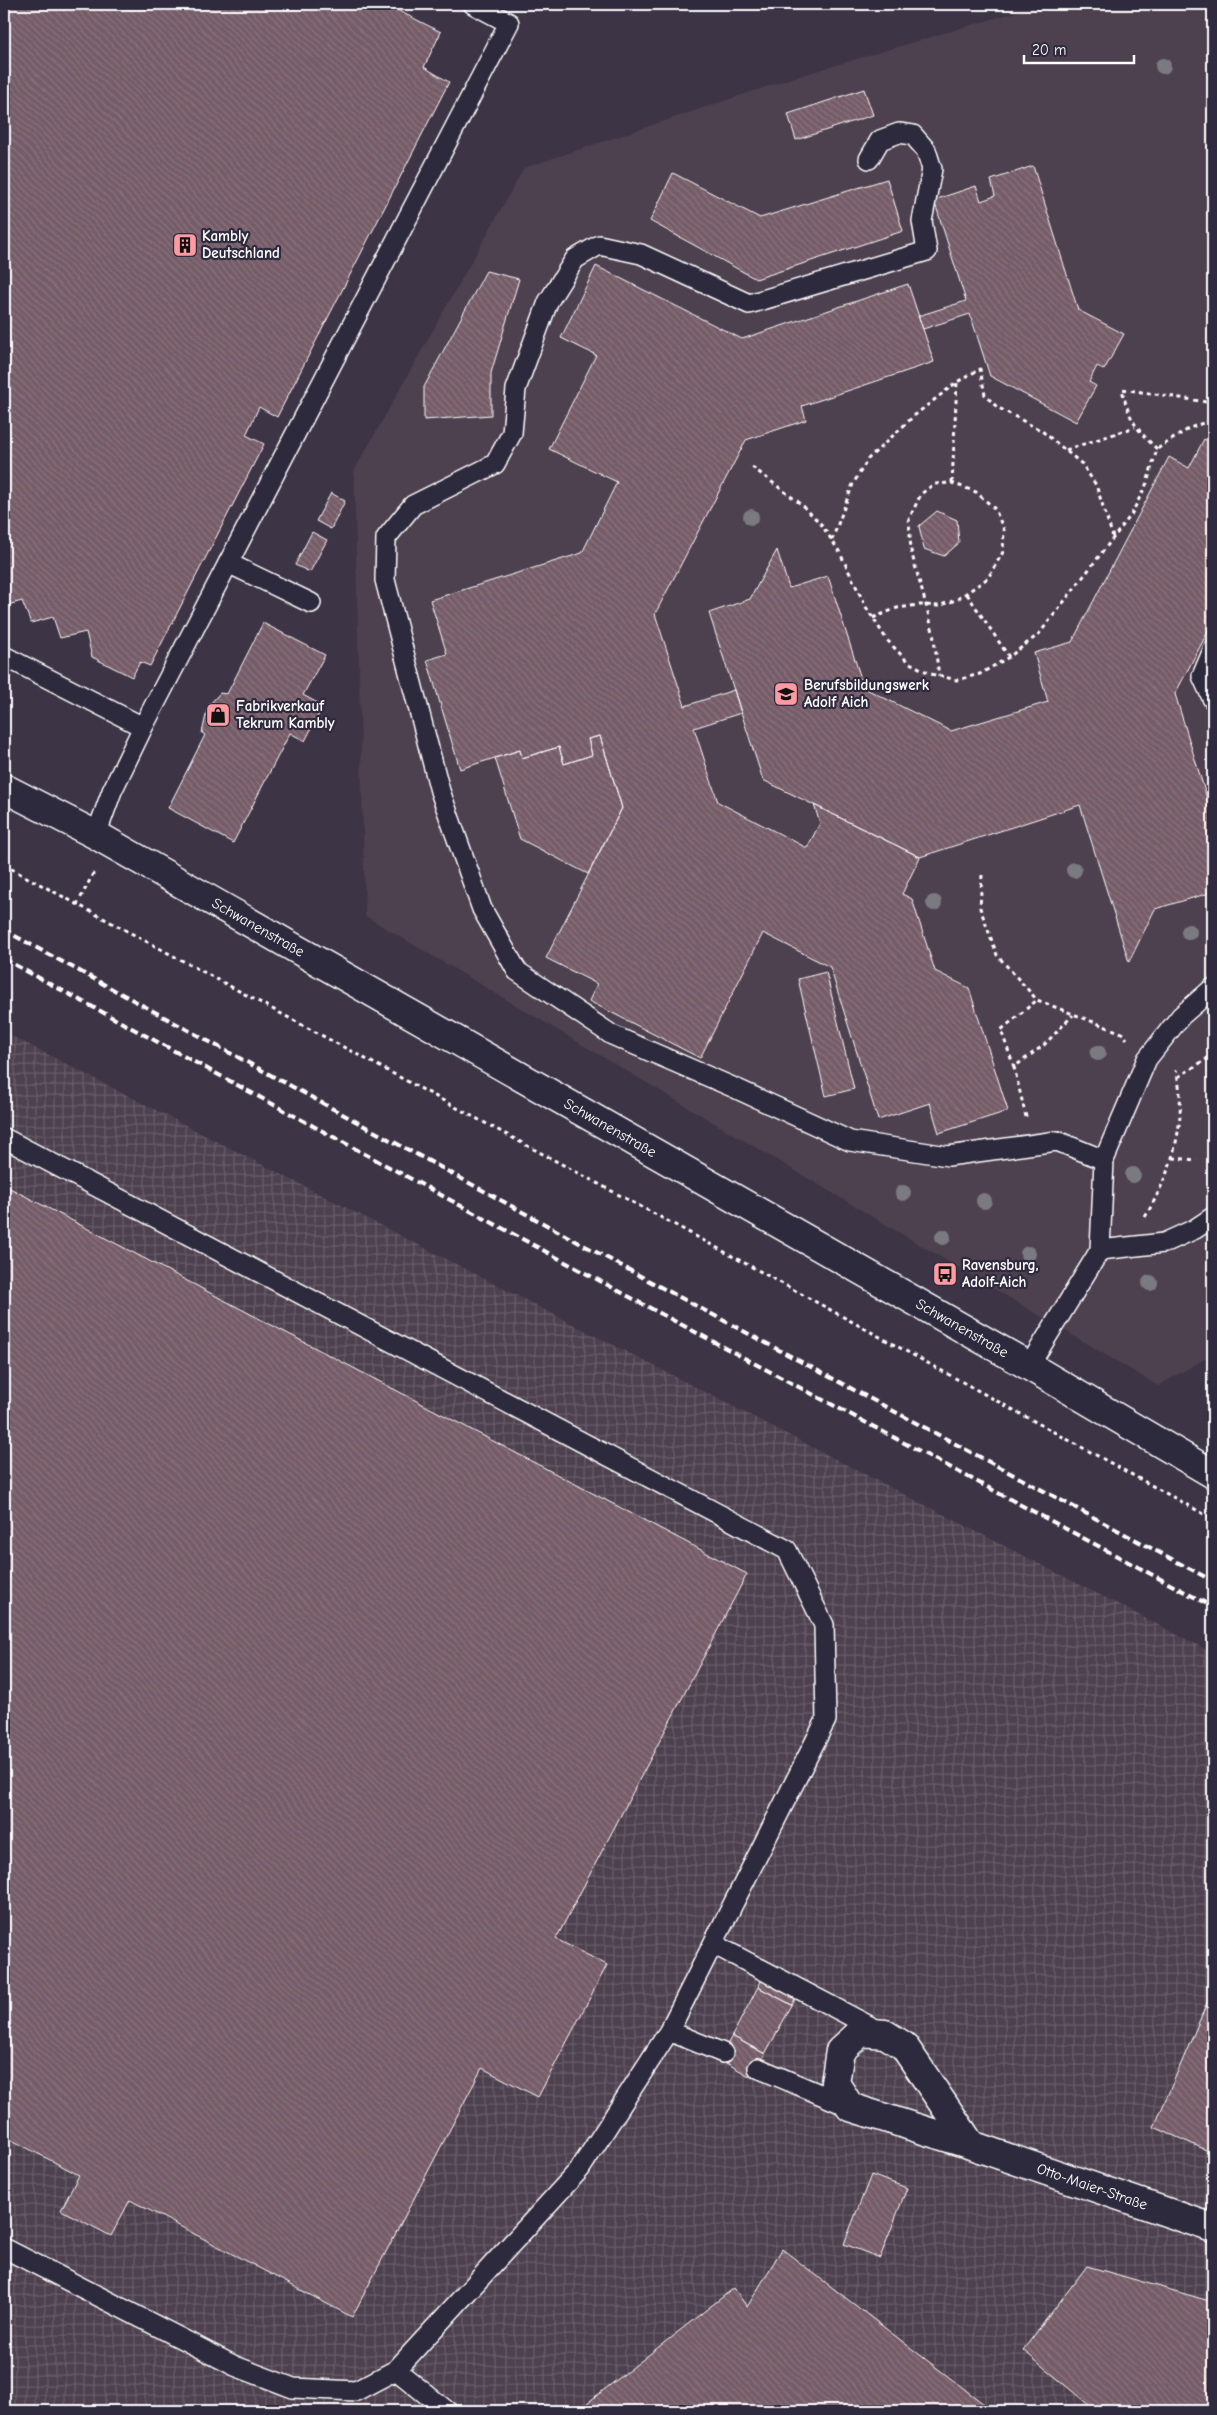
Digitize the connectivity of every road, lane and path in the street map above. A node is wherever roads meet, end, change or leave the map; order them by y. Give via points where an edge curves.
1 (474, 4) edge
2 (869, 159) dead end
3 (957, 382) junction
4 (1213, 403) edge
5 (1213, 419) edge
6 (1135, 427) junction
7 (1158, 449) junction
8 (1066, 450) junction
9 (752, 467) dead end
10 (952, 483) junction
11 (1113, 538) junction
12 (832, 540) junction
13 (228, 563) junction
14 (967, 594) junction
15 (311, 603) dead end
16 (926, 606) junction
17 (873, 618) junction
18 (1213, 650) edge
19 (4, 656) edge
20 (1009, 657) junction
21 (939, 676) junction
22 (1213, 700) edge
23 (143, 727) junction
24 (4, 788) edge
25 (96, 835) junction
26 (4, 865) edge
27 (982, 875) dead end
28 (1213, 988) edge
29 (1037, 1000) junction
30 (1073, 1015) junction
31 (1152, 1052) junction
32 (1213, 1055) edge
33 (1014, 1067) junction
34 (1178, 1077) junction
35 (4, 1138) edge
36 (1032, 1145) junction
37 (1173, 1158) junction
38 (1104, 1160) junction
39 (1197, 1160) dead end
40 (1213, 1217) edge
41 (1126, 1247) junction
42 (1100, 1250) junction
43 (1029, 1366) junction
44 (1213, 1474) edge
45 (1213, 1518) edge
46 (712, 1944) junction
47 (668, 2031) junction
48 (884, 2034) junction
49 (723, 2053) dead end
50 (758, 2068) dead end
51 (850, 2108) junction
52 (971, 2146) junction
53 (1213, 2228) edge
54 (4, 2248) edge
55 (396, 2370) junction
56 (448, 2411) edge

1 - 13 lane via 509,22
2 - 36 lane via 880,140 899,133 913,136 926,150 932,169 922,221 927,251 749,304 641,254 599,245 575,259 548,302 516,389 512,433 495,464 413,505 386,538 385,580 440,791 482,909 517,971 612,1035 738,1088 850,1141 948,1156
3 - 8 path via 980,369 985,395
3 - 10 path
3 - 12 path via 915,415 868,459 853,484
4 - 6 path via 1122,389
5 - 7 path via 1190,428
6 - 7 path
6 - 8 path
7 - 11 path via 1147,483 1131,515
8 - 11 path via 1082,464 1096,484
9 - 12 path via 801,504
10 - 14 path via 976,492 995,509 1004,530 1003,552 988,578
10 - 16 path via 934,484 921,494 909,519 911,551
11 - 20 path via 1039,634
12 - 17 path
13 - 15 lane
13 - 23 lane
14 - 16 path via 938,606
14 - 20 path
16 - 17 path via 896,608
16 - 21 path
17 - 21 path via 887,640 908,662
18 - 22 lane via 1202,676
19 - 23 lane
20 - 21 path via 980,674 957,680
23 - 25 lane via 112,791
24 - 25 street, Schwanenstraße
25 - 43 street, Schwanenstraße
26 - 45 path
27 - 29 path via 980,908 997,955
28 - 31 lane via 1180,1016
29 - 30 path
29 - 33 path via 1001,1030
30 - 31 path via 1122,1033
30 - 33 path via 1044,1045
31 - 34 path via 1174,1061
31 - 38 lane
32 - 34 path
33 - 36 path
34 - 37 path via 1180,1111
35 - 46 lane via 787,1550 824,1625 826,1720
36 - 38 lane via 1058,1142
37 - 39 path
37 - 41 path via 1156,1198
38 - 42 lane
40 - 41 lane via 1164,1243
41 - 42 lane
42 - 43 lane
43 - 44 street, Schwanenstraße
46 - 47 lane
46 - 48 lane
47 - 49 lane
47 - 55 lane via 580,2169
48 - 51 street via 861,2032 840,2051 835,2083
48 - 52 street via 904,2046
50 - 51 lane
51 - 52 street, Otto-Maier-Straße
52 - 53 street, Otto-Maier-Straße
54 - 55 lane via 235,2366 293,2388 356,2391
55 - 56 lane

